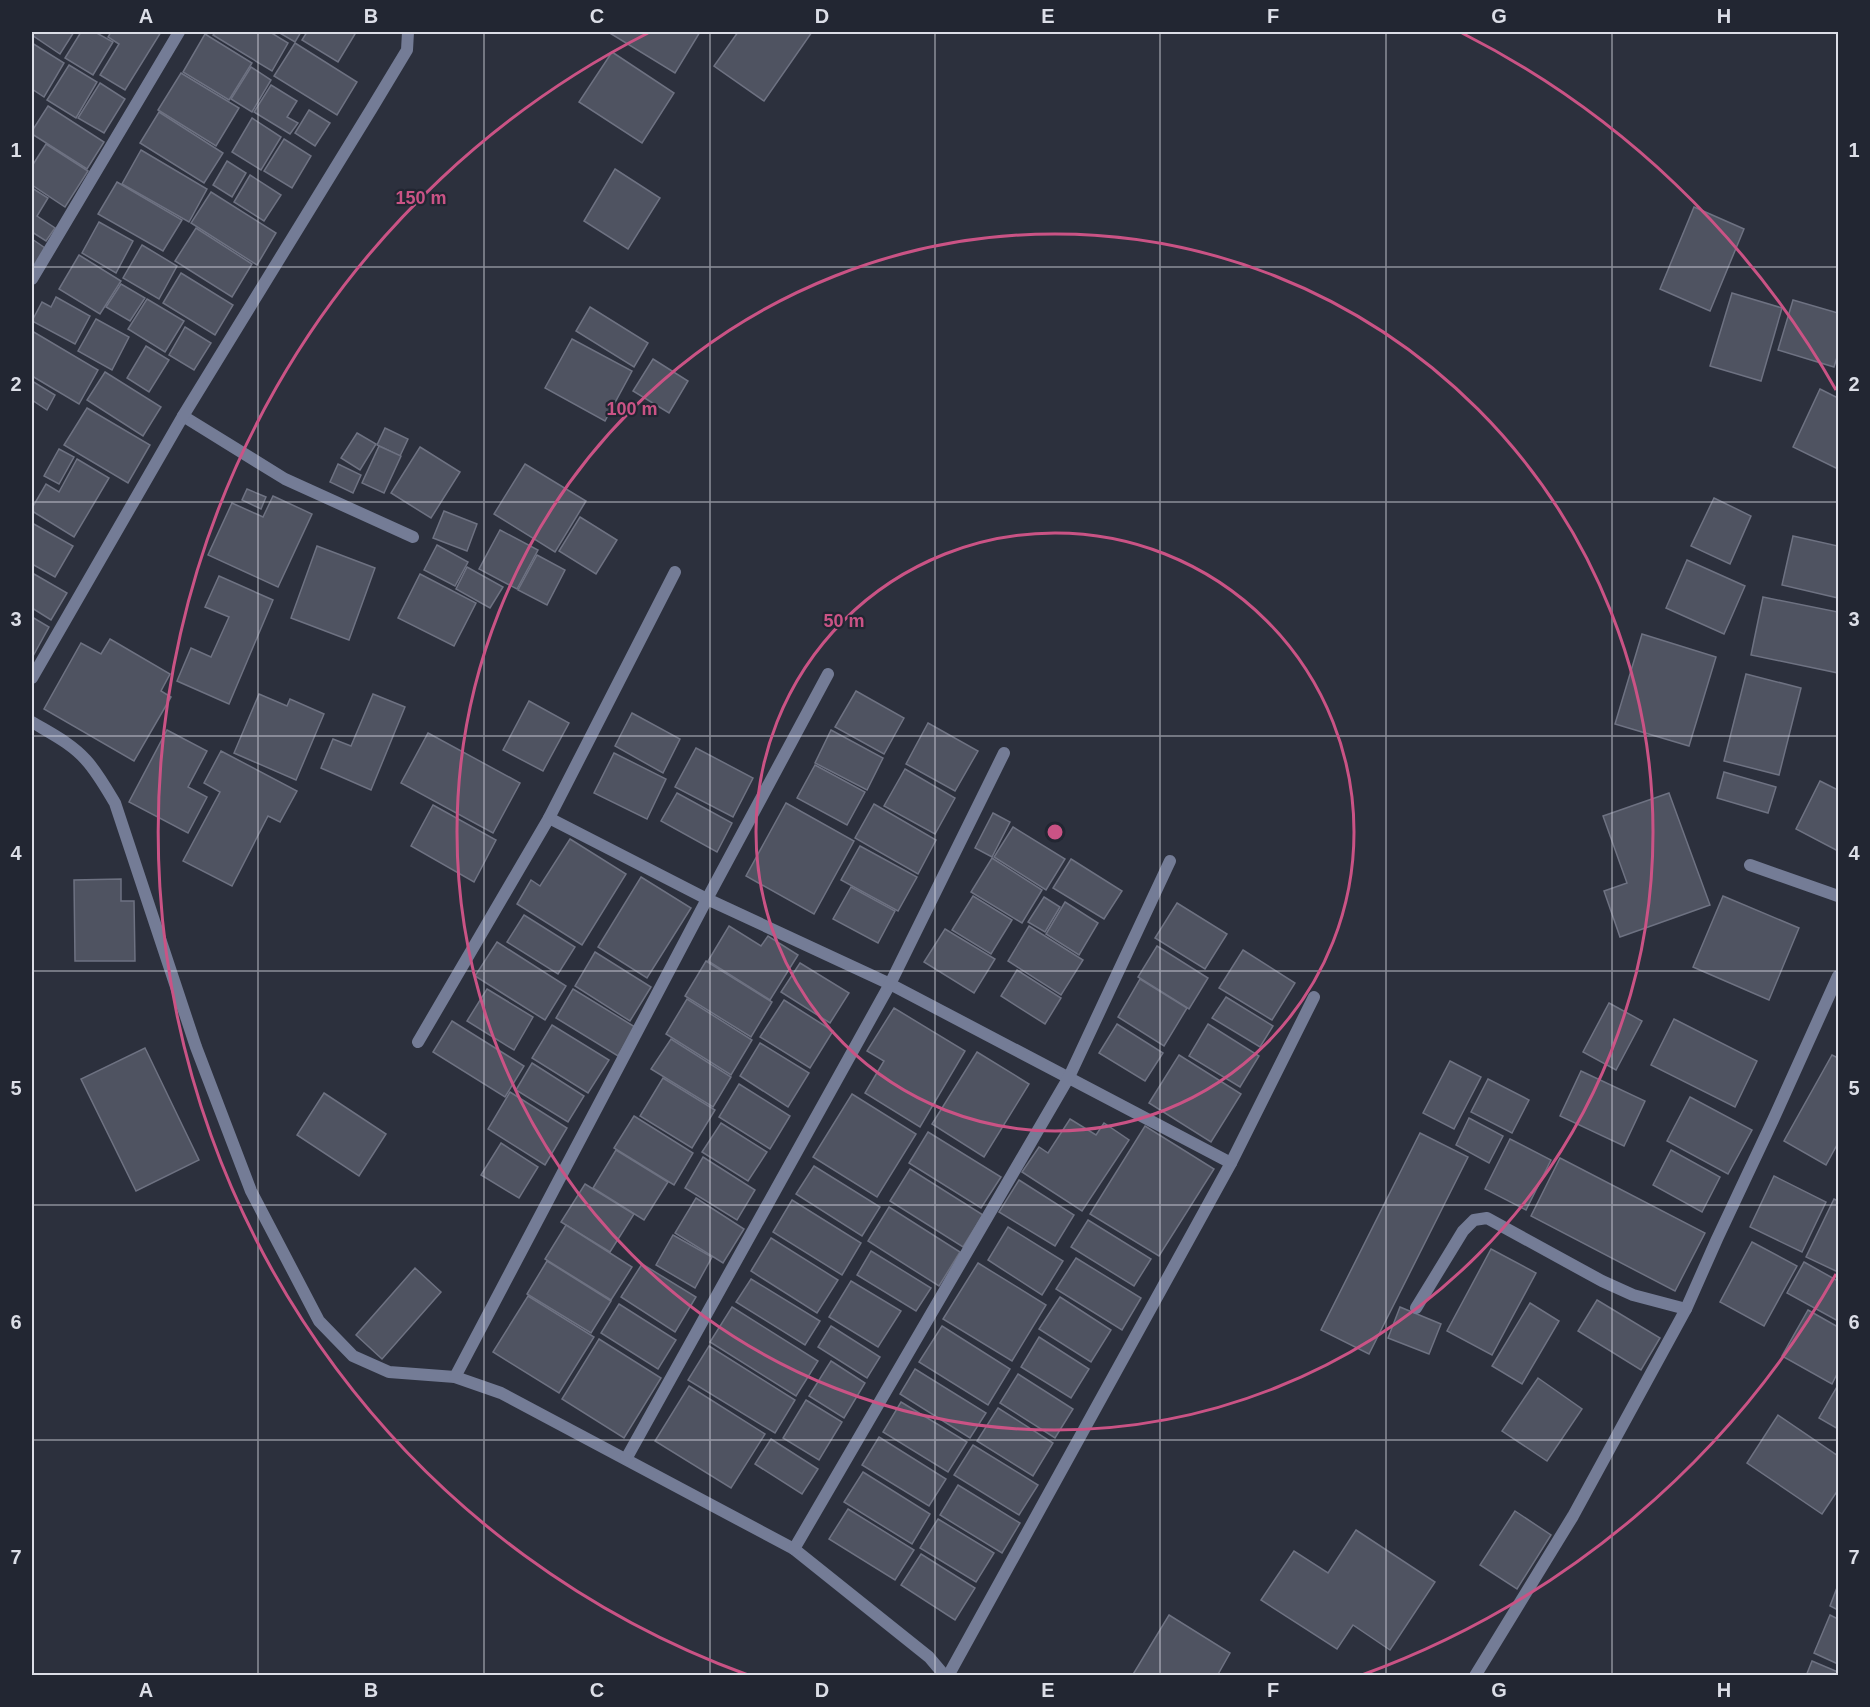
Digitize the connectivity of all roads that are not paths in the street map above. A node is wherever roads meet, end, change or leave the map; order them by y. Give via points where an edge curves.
1 (180, 32) edge
2 (408, 32) edge
3 (32, 279) edge
4 (183, 416) junction
5 (413, 537) dead end
6 (675, 572) dead end
7 (828, 674) dead end
8 (32, 678) edge
9 (32, 722) edge
10 (1004, 753) dead end
11 (549, 818) junction
12 (1170, 861) dead end
13 (1750, 865) dead end
14 (1839, 897) edge
15 (707, 899) junction
16 (1839, 976) edge
17 (890, 984) junction
18 (1314, 997) dead end
19 (418, 1042) dead end
20 (1069, 1077) junction
21 (1231, 1163) junction
22 (1416, 1308) dead end
23 (1686, 1309) junction
24 (454, 1377) junction
25 (626, 1459) junction
26 (794, 1549) junction
27 (946, 1676) edge
28 (1475, 1676) edge

1 - 3 street
2 - 4 street via 406,50
4 - 5 street via 285,479
4 - 8 street
6 - 11 street
7 - 15 street
9 - 24 street via 85,758 115,802 196,1047 251,1191 319,1321 353,1356 389,1372
10 - 17 street
11 - 15 street
11 - 19 street
12 - 20 street
13 - 14 street
15 - 17 street
15 - 24 street
16 - 23 street
17 - 20 street
17 - 25 street
18 - 21 street
20 - 21 street
20 - 26 street
21 - 27 street
22 - 23 street via 1462,1231 1474,1220 1487,1218 1602,1281 1633,1295
23 - 28 street via 1572,1516
24 - 25 street via 501,1393
25 - 26 street
26 - 27 street via 929,1657

